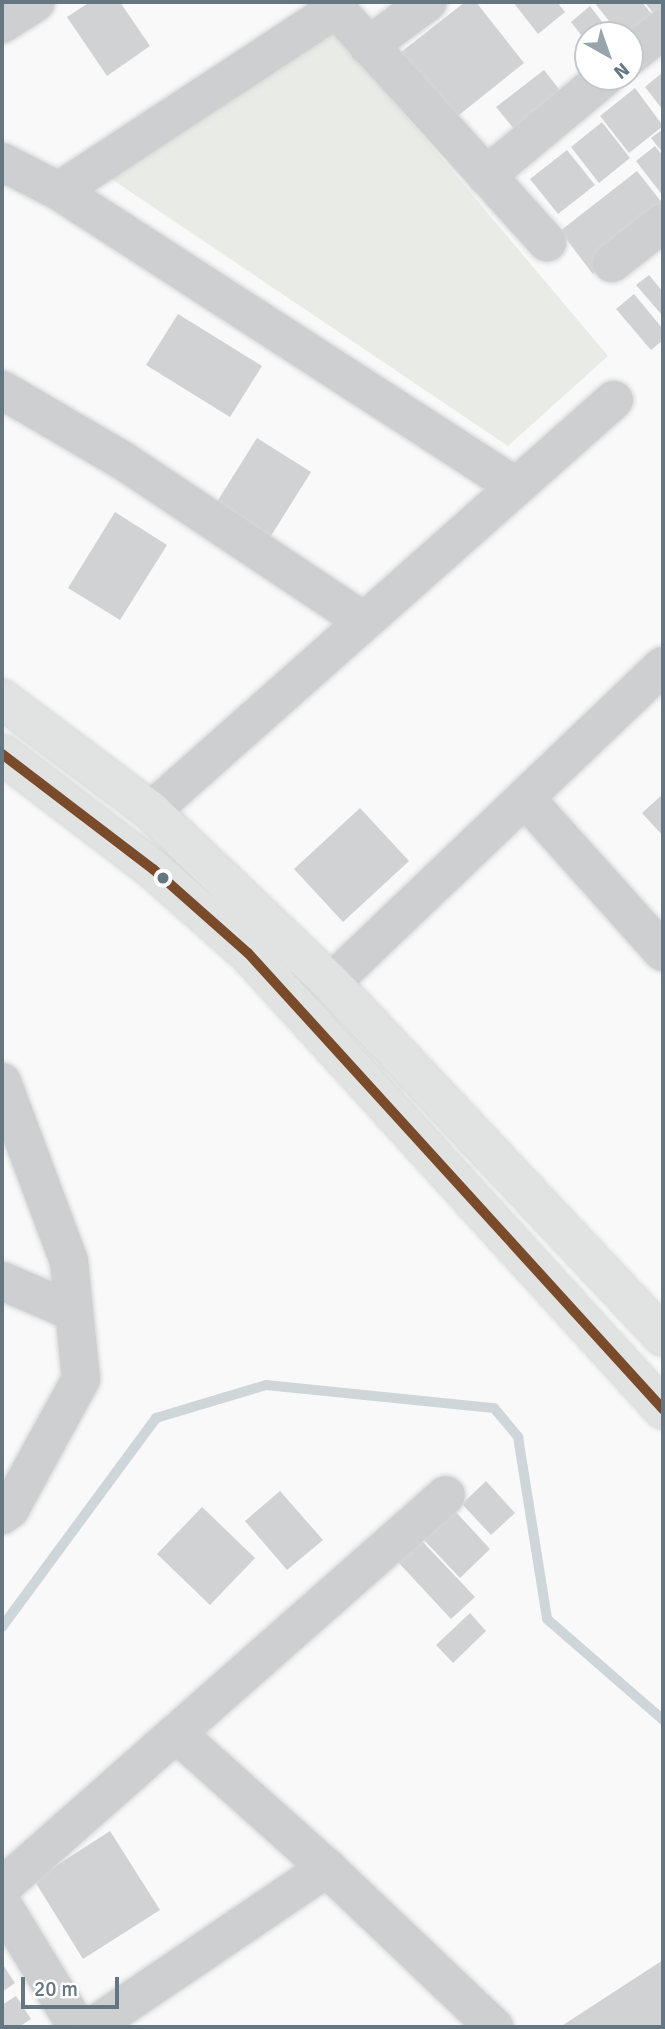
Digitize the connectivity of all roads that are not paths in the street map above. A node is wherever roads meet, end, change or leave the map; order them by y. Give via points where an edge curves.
1 (36, 2) edge
2 (428, 2) edge
3 (333, 5) edge
4 (2, 24) edge
5 (663, 29) edge
6 (644, 45) edge
7 (368, 46) junction
8 (588, 91) edge
9 (2, 162) edge
10 (486, 176) junction
11 (60, 191) junction
12 (663, 223) edge
13 (547, 242) dead end
14 (612, 263) dead end
15 (2, 390) edge
16 (614, 400) dead end
17 (515, 486) junction
18 (363, 621) junction
19 (660, 677) edge
20 (2, 699) edge
21 (2, 754) edge
22 (526, 799) junction
23 (151, 811) junction
24 (663, 952) edge
25 (331, 983) junction
26 (2, 1082) edge
27 (2, 1281) edge
28 (74, 1312) junction
29 (663, 1337) edge
30 (663, 1409) edge
31 (446, 1495) dead end
32 (2, 1515) edge
33 (176, 1733) junction
34 (327, 1868) junction
35 (2, 1887) edge
36 (2, 1904) edge
37 (77, 2027) edge
38 (92, 2027) edge
39 (494, 2027) edge

1 - 4 street
2 - 7 street
3 - 7 street
3 - 11 street
5 - 6 street
7 - 10 street
8 - 10 street
9 - 11 street
10 - 13 street
11 - 17 street
12 - 14 street
15 - 18 street via 122,460
16 - 17 street
17 - 18 street
18 - 23 street
19 - 22 street
20 - 23 main road
21 - 30 main road via 153,869 248,953
22 - 24 street
22 - 25 street
23 - 25 main road
25 - 29 main road
26 - 28 street via 69,1261
27 - 28 street
28 - 32 street via 81,1379 10,1509
31 - 33 street
33 - 34 street
33 - 35 street
34 - 38 street
34 - 39 street
36 - 37 street

